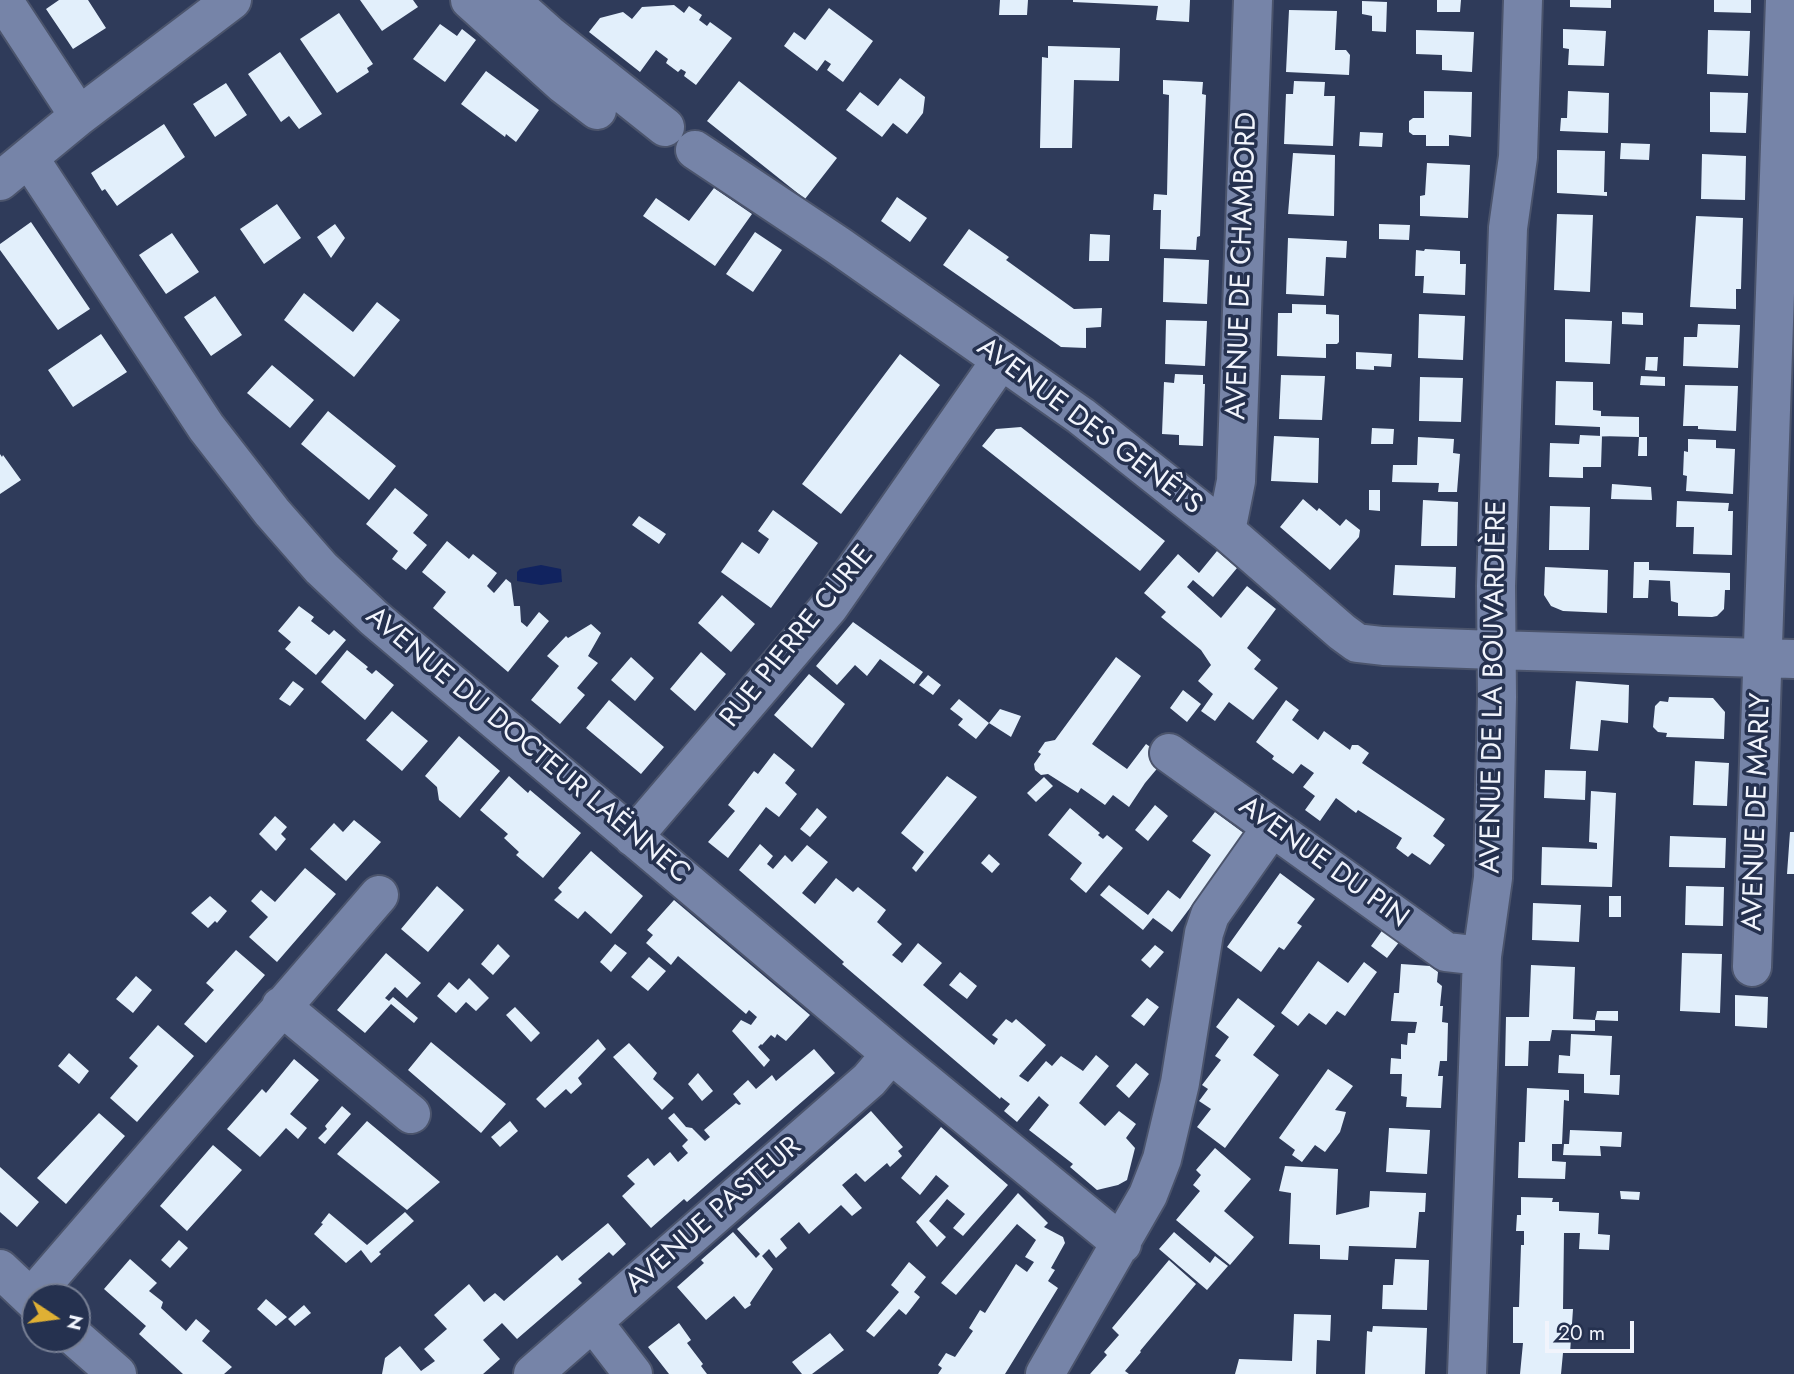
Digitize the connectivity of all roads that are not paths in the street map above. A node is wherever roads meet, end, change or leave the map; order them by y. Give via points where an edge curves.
1 (232, 0) edge
2 (470, 0) edge
3 (510, 0) edge
4 (1253, 0) edge
5 (1523, 0) edge
6 (1785, 0) edge
7 (5, 10) edge
8 (597, 110) dead end
9 (79, 116) junction
10 (14, 170) edge
11 (1001, 360) junction
12 (1226, 531) junction
13 (1495, 650) junction
14 (1778, 658) edge
15 (1170, 753) dead end
16 (1272, 827) junction
17 (633, 837) junction
18 (379, 895) dead end
19 (1482, 956) junction
20 (1752, 967) dead end
21 (281, 1006) junction
22 (891, 1054) junction
23 (411, 1115) dead end
24 (1122, 1244) junction
25 (0, 1269) edge
26 (47, 1283) edge
27 (21, 1289) edge
28 (593, 1322) junction
29 (91, 1351) edge
30 (117, 1374) edge
31 (533, 1374) edge
32 (633, 1374) edge
33 (1045, 1374) edge
34 (1467, 1374) edge

1 - 9 street
2 - 8 street
3 - 11 street, AVENUE DES GENÊTS via 680,139
4 - 12 street, AVENUE DE CHAMBORD via 1236,481
5 - 13 street, AVENUE DE LA BOUVARDIÈRE via 1518,157 1508,228
6 - 14 street, AVENUE DE MARLY
7 - 9 street
9 - 10 street
10 - 17 street, AVENUE DU DOCTEUR LAËNNEC via 206,427 321,568
11 - 12 street, AVENUE DES GENÊTS via 1082,416
11 - 17 street, RUE PIERRE CURIE via 829,607
12 - 13 street, AVENUE DES GENÊTS via 1357,643
13 - 14 street, AVENUE DES GENÊTS
13 - 19 street, AVENUE DE LA BOUVARDIÈRE via 1493,878
14 - 20 street, AVENUE DE MARLY
15 - 16 street, AVENUE DU PIN
16 - 19 street, AVENUE DU PIN via 1446,952
16 - 24 street via 1210,915 1180,1083 1161,1159
17 - 22 street, AVENUE DU DOCTEUR LAËNNEC
18 - 21 street
19 - 34 street, AVENUE DE LA BOUVARDIÈRE
21 - 23 street
21 - 26 street
22 - 24 street, AVENUE DU DOCTEUR LAËNNEC
22 - 28 street, AVENUE PASTEUR via 869,1080
24 - 33 street
25 - 27 street
28 - 31 street, AVENUE PASTEUR
28 - 32 street
29 - 30 street

